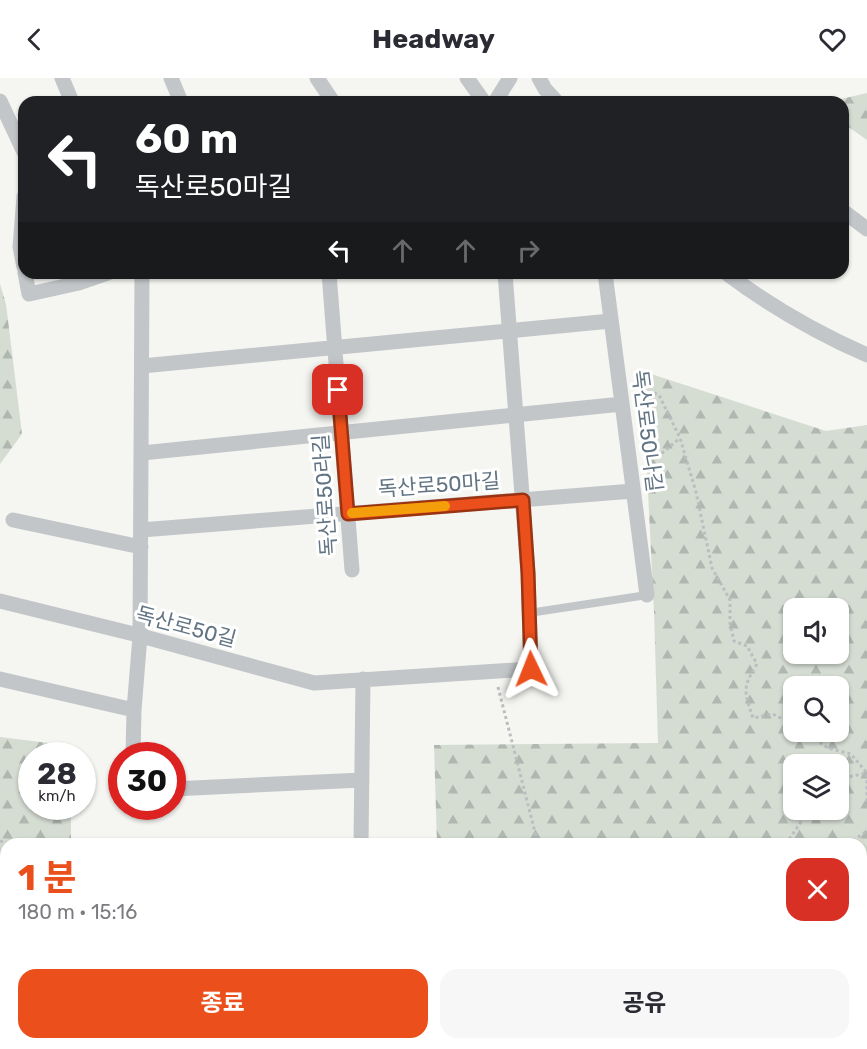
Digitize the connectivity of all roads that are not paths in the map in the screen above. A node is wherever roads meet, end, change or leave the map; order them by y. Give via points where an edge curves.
1 (62, 78) edge
2 (171, 78) edge
3 (317, 78) edge
4 (467, 78) edge
5 (510, 78) edge
6 (539, 78) edge
7 (70, 96) edge
8 (178, 96) edge
9 (329, 96) edge
10 (480, 96) edge
11 (499, 96) edge
12 (551, 96) edge
13 (0, 101) edge
14 (18, 139) edge
15 (849, 216) edge
16 (867, 229) edge
17 (26, 279) edge
18 (91, 279) edge
19 (142, 279) edge
20 (329, 279) edge
21 (506, 279) edge
22 (606, 279) edge
23 (735, 279) edge
24 (611, 321) junction
25 (510, 330) junction
26 (335, 347) junction
27 (867, 355) edge
28 (142, 366) junction
29 (622, 404) junction
30 (516, 415) junction
31 (342, 432) junction
32 (142, 453) junction
33 (633, 491) junction
34 (523, 500) junction
35 (348, 514) junction
36 (13, 520) dead end
37 (141, 530) junction
38 (141, 547) junction
39 (352, 570) dead end
40 (647, 595) joint
41 (0, 601) edge
42 (529, 613) junction
43 (140, 636) junction
44 (0, 679) edge
45 (363, 679) junction
46 (134, 710) junction
47 (133, 742) edge
48 (362, 780) junction
49 (186, 788) edge
50 (362, 838) edge

1 - 7 street
2 - 8 street
3 - 9 street
4 - 10 street
5 - 11 street
6 - 12 street
13 - 14 street
15 - 16 street
17 - 18 street via 30,294
19 - 28 street
20 - 26 street, 독산로50라길
21 - 25 street, 독산로50길
22 - 24 street, 독산로50나길
23 - 27 street via 813,330
24 - 25 street
24 - 29 street, 독산로50나길
25 - 26 street
25 - 30 street, 독산로50길
26 - 28 street
26 - 31 street, 독산로50라길
28 - 32 street
29 - 30 street
29 - 33 street, 독산로50나길
30 - 31 street
30 - 34 street, 독산로50길
31 - 32 street
31 - 35 street, 독산로50라길
32 - 37 street
33 - 34 street, 독산로50마길
33 - 40 street, 독산로50나길
34 - 35 street, 독산로50마길
34 - 42 street, 독산로50길
35 - 37 street, 독산로50마길
35 - 39 street, 독산로50라길
36 - 38 street
37 - 38 street
38 - 43 street
40 - 42 lane
41 - 43 street, 독산로50길
42 - 45 street, 독산로50길 via 531,669
43 - 45 street, 독산로50길 via 314,683
43 - 46 street
44 - 46 street
45 - 48 street
46 - 47 street
48 - 49 street
48 - 50 street

